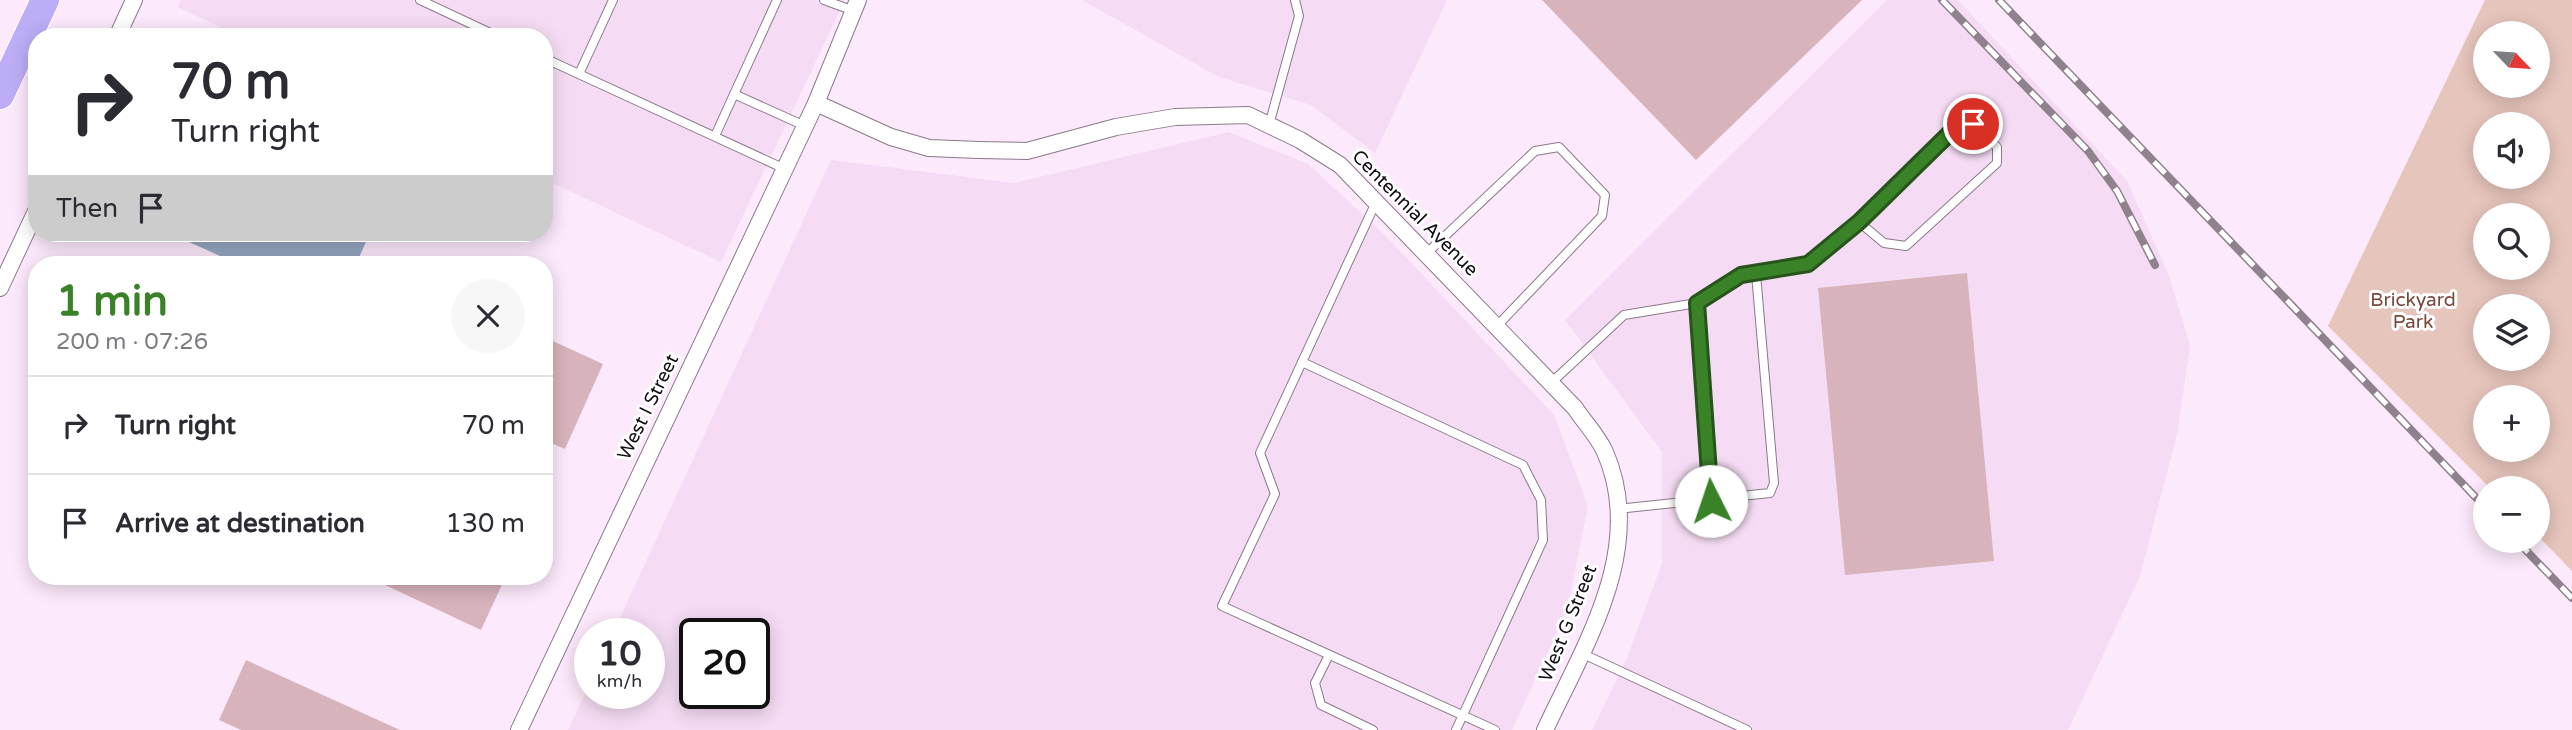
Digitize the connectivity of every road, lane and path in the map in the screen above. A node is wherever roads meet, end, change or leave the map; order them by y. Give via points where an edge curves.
1 (45, 0) edge
2 (134, 0) edge
3 (420, 0) edge
4 (614, 0) edge
5 (776, 0) edge
6 (824, 0) edge
7 (1295, 0) edge
8 (856, 6) edge
9 (32, 28) edge
10 (121, 28) edge
11 (480, 28) edge
12 (28, 36) edge
13 (553, 62) edge
14 (579, 74) junction
15 (0, 94) edge
16 (734, 94) junction
17 (816, 103) junction
18 (1269, 125) junction
19 (805, 127) junction
20 (715, 136) junction
21 (785, 169) junction
22 (1376, 202) junction
23 (1859, 222) junction
24 (28, 228) edge
25 (1426, 254) junction
26 (1756, 274) junction
27 (0, 288) edge
28 (1697, 303) junction
29 (1496, 327) junction
30 (1302, 362) junction
31 (1551, 383) junction
32 (1616, 488) joint
33 (1711, 501) junction
34 (1617, 509) junction
35 (1581, 653) junction
36 (1329, 655) junction
37 (1463, 716) junction
38 (519, 730) edge
39 (1373, 730) edge
40 (1456, 730) edge
41 (1495, 730) edge
42 (1545, 730) edge
43 (1747, 730) edge

1 - 9 highway
2 - 10 street
3 - 11 lane
4 - 14 lane
5 - 16 lane
6 - 8 lane
7 - 18 lane via 1299,16
8 - 17 street, West I Street
12 - 15 highway
13 - 14 lane
14 - 20 lane
16 - 19 lane
16 - 20 lane
17 - 18 street, Centennial Avenue via 891,137 929,148 1027,151 1175,117 1248,115
17 - 19 street, West I Street
18 - 22 street, Centennial Avenue via 1340,165
19 - 21 street, West I Street
20 - 21 lane
21 - 38 street, West I Street
22 - 25 street, Centennial Avenue
22 - 30 lane
23 - 23 lane via 1884,243 1906,246 1997,163 1997,147 1973,124 1960,123
23 - 26 lane via 1808,264
24 - 27 street
25 - 29 street, Centennial Avenue
25 - 29 lane via 1535,151 1559,147 1568,153 1605,195 1602,216
26 - 28 lane via 1741,275
26 - 33 lane via 1774,483 1764,496
28 - 31 lane via 1624,315
28 - 33 lane
29 - 31 street, Centennial Avenue
30 - 36 lane via 1260,453 1275,494 1222,606
30 - 37 lane via 1523,465 1541,500 1544,540
31 - 32 street, Centennial Avenue via 1604,450
32 - 34 street, West G Street
33 - 34 lane
34 - 35 street, West G Street via 1619,544 1610,586
35 - 42 street, West G Street
35 - 43 lane
36 - 37 lane
36 - 39 lane via 1315,683 1321,705
37 - 40 lane
37 - 41 lane

